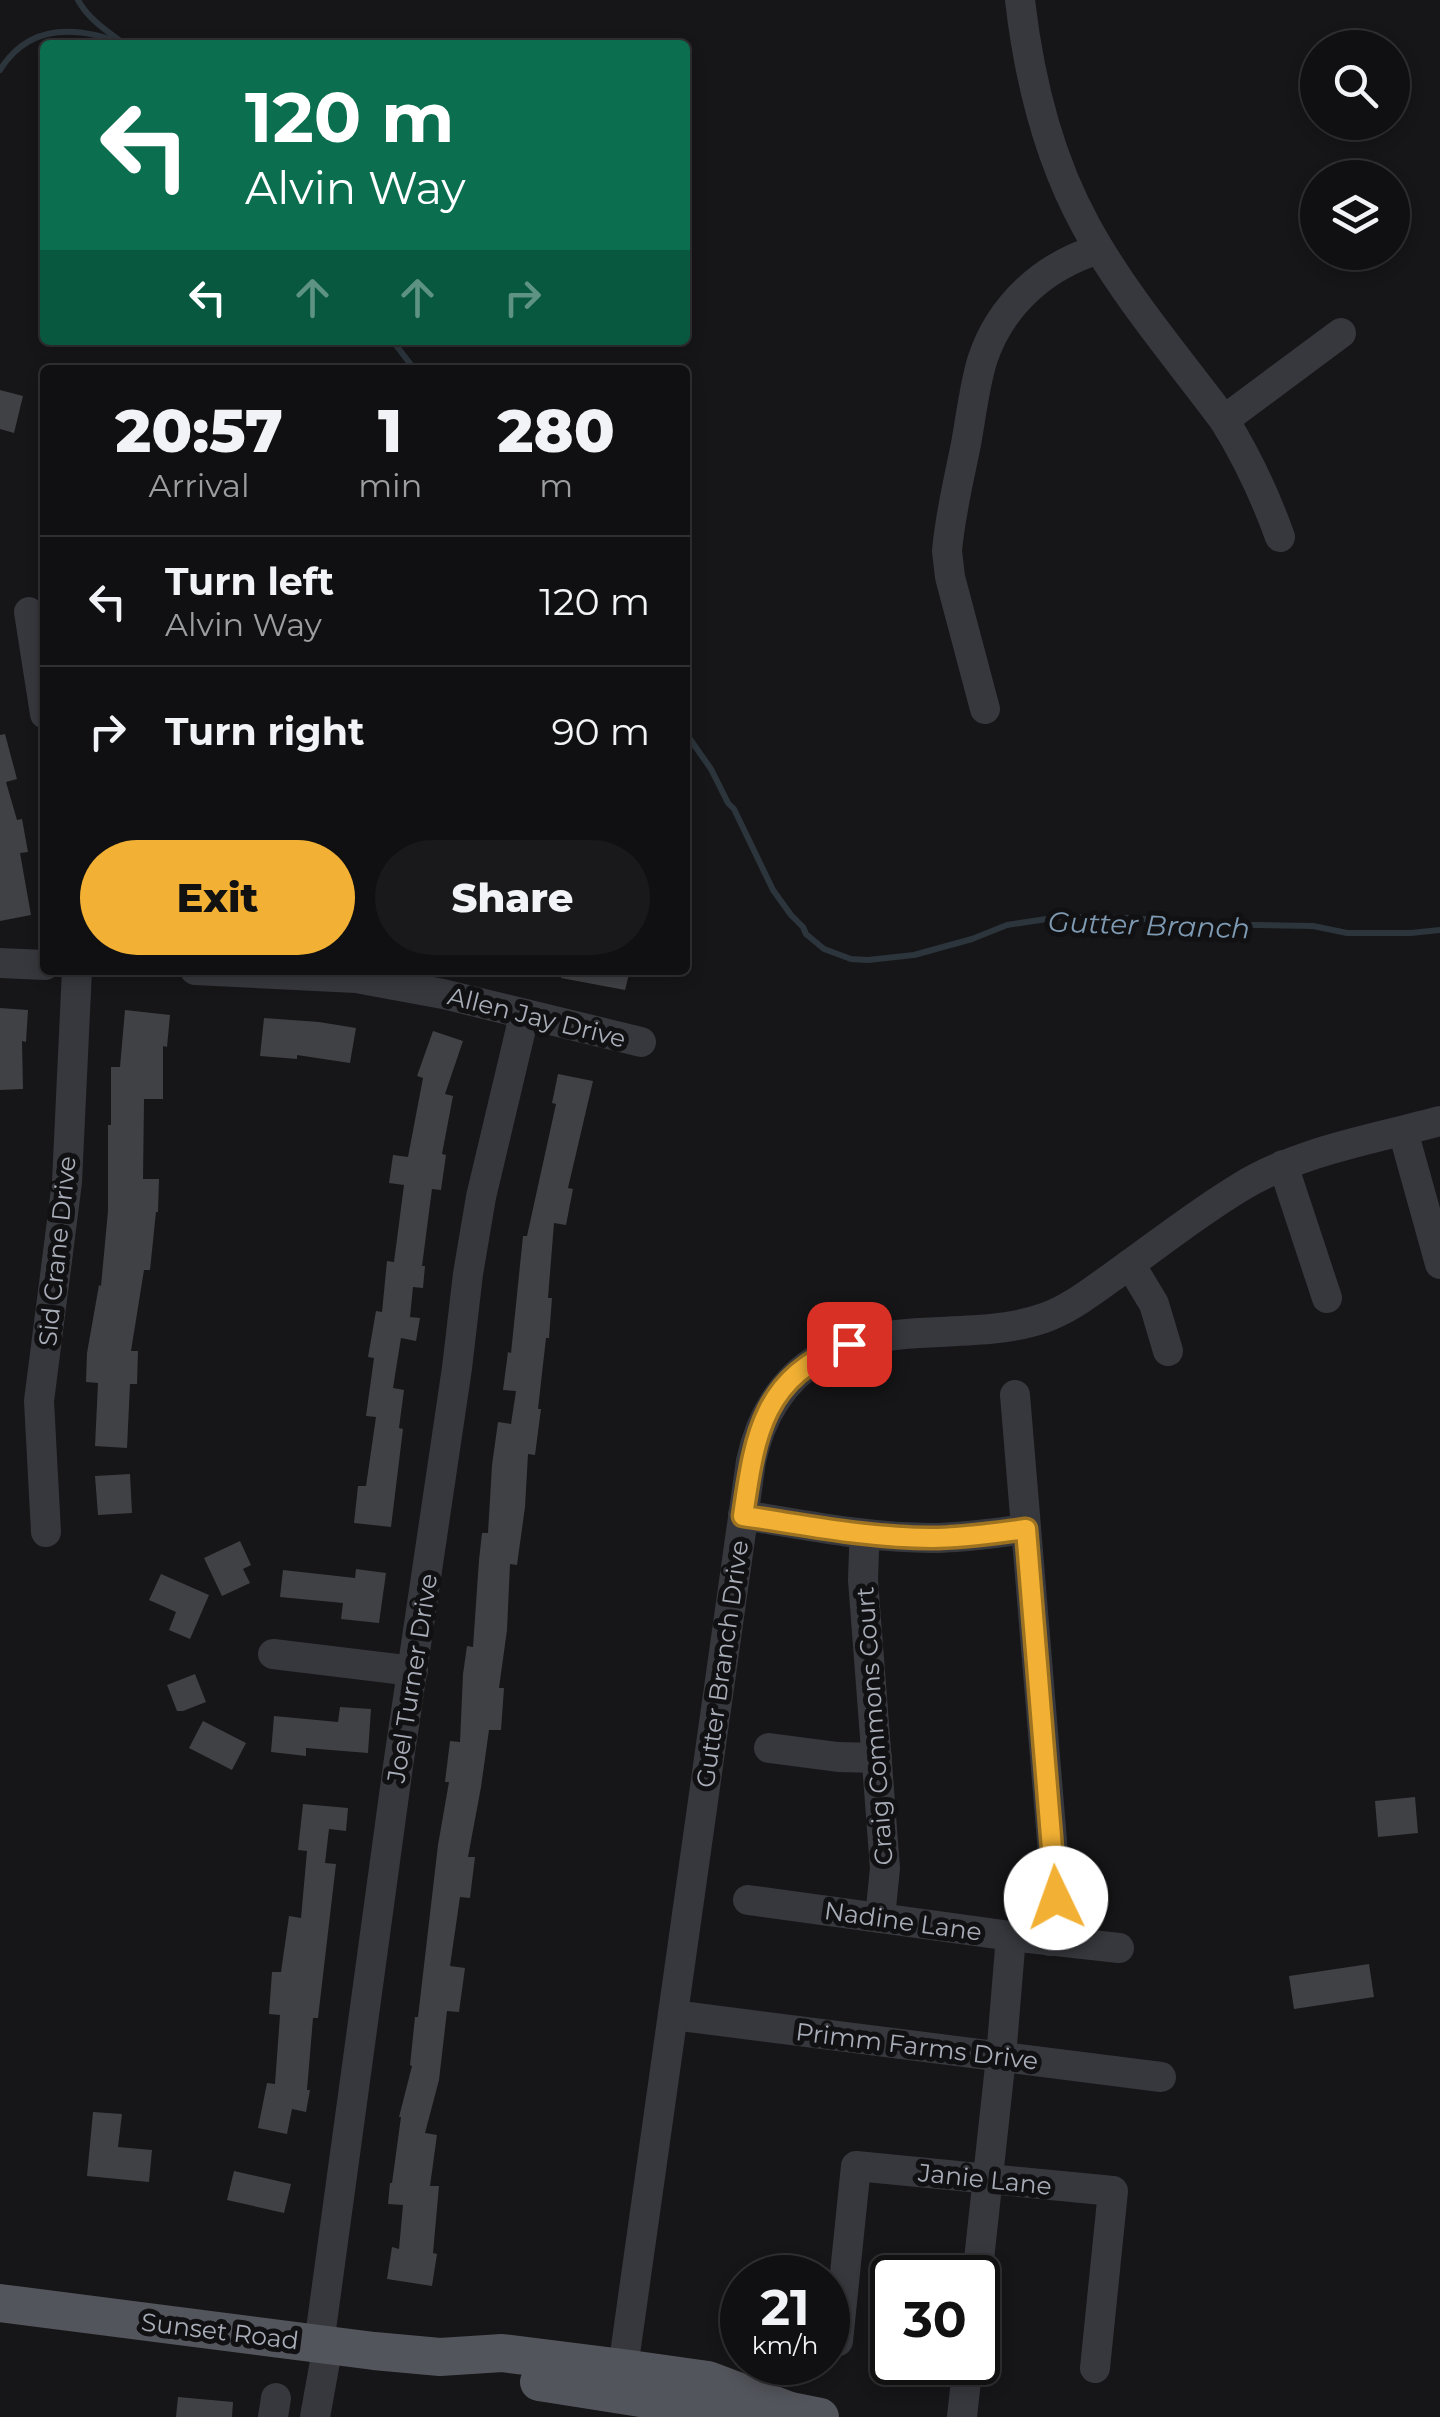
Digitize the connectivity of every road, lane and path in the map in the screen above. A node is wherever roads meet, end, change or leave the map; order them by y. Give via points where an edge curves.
1 (1020, 0) edge
2 (1099, 248) junction
3 (1342, 333) dead end
4 (1224, 420) junction
5 (1280, 537) dead end
6 (29, 612) dead end
7 (40, 682) edge
8 (986, 709) dead end
9 (0, 963) edge
10 (40, 966) edge
11 (77, 975) edge
12 (360, 975) edge
13 (524, 1016) junction
14 (641, 1042) dead end
15 (1440, 1121) edge
16 (1403, 1131) junction
17 (1283, 1164) junction
18 (1130, 1264) junction
19 (1440, 1264) edge
20 (1328, 1298) dead end
21 (1168, 1351) dead end
22 (1015, 1395) dead end
23 (743, 1516) junction
24 (1026, 1529) junction
25 (46, 1532) dead end
26 (868, 1534) junction
27 (273, 1654) dead end
28 (413, 1671) junction
29 (768, 1748) dead end
30 (877, 1758) junction
31 (748, 1900) dead end
32 (880, 1918) junction
33 (1011, 1936) junction
34 (1050, 1941) junction
35 (1119, 1948) dead end
36 (673, 2015) junction
37 (1001, 2057) junction
38 (1161, 2077) dead end
39 (988, 2179) junction
40 (847, 2255) edge
41 (980, 2255) edge
42 (0, 2303) edge
43 (323, 2344) junction
44 (440, 2357) junction
45 (623, 2368) junction
46 (1095, 2368) dead end
47 (965, 2385) edge
48 (805, 2414) edge
49 (315, 2417) edge
50 (962, 2417) edge

1 - 2 street via 1047,134
2 - 4 street
2 - 8 street via 1033,283 998,326 982,361 947,550
3 - 4 street
4 - 5 street
6 - 7 street
9 - 10 street
11 - 25 street, Sid Crane Drive via 66,1182 39,1401
12 - 13 street, Allen Jay Drive
13 - 14 street, Allen Jay Drive
13 - 28 street, Joel Turner Drive via 481,1197
15 - 16 street, Gutter Branch Drive
16 - 17 street, Gutter Branch Drive
16 - 19 street
17 - 18 street, Gutter Branch Drive
17 - 20 street
18 - 21 street via 1154,1304
18 - 23 street, Gutter Branch Drive via 1042,1319 870,1339 804,1368 760,1426
22 - 24 street
23 - 26 street
23 - 36 street, Gutter Branch Drive
24 - 26 street via 947,1538
24 - 34 street via 1055,1876
26 - 30 street, Craig Commons Court via 863,1580
27 - 28 street
28 - 43 street, Joel Turner Drive
29 - 30 street
30 - 32 street, Craig Commons Court via 886,1868
31 - 32 street, Nadine Lane
32 - 33 street, Nadine Lane
33 - 34 street, Nadine Lane
33 - 37 street
34 - 35 street, Nadine Lane
36 - 37 street, Primm Farms Drive
36 - 45 street, Gutter Branch Drive
37 - 38 street, Primm Farms Drive
37 - 39 street
39 - 40 street, Janie Lane via 856,2166
39 - 41 street
39 - 46 street, Janie Lane via 1113,2192
42 - 43 main road, Sunset Road
43 - 44 main road, Sunset Road
43 - 49 street, Joel Turner Drive
44 - 45 main road, Sunset Road via 502,2354
44 - 48 main road, Sunset Road via 498,2376 647,2400
45 - 48 main road, Sunset Road via 708,2380
47 - 50 street

